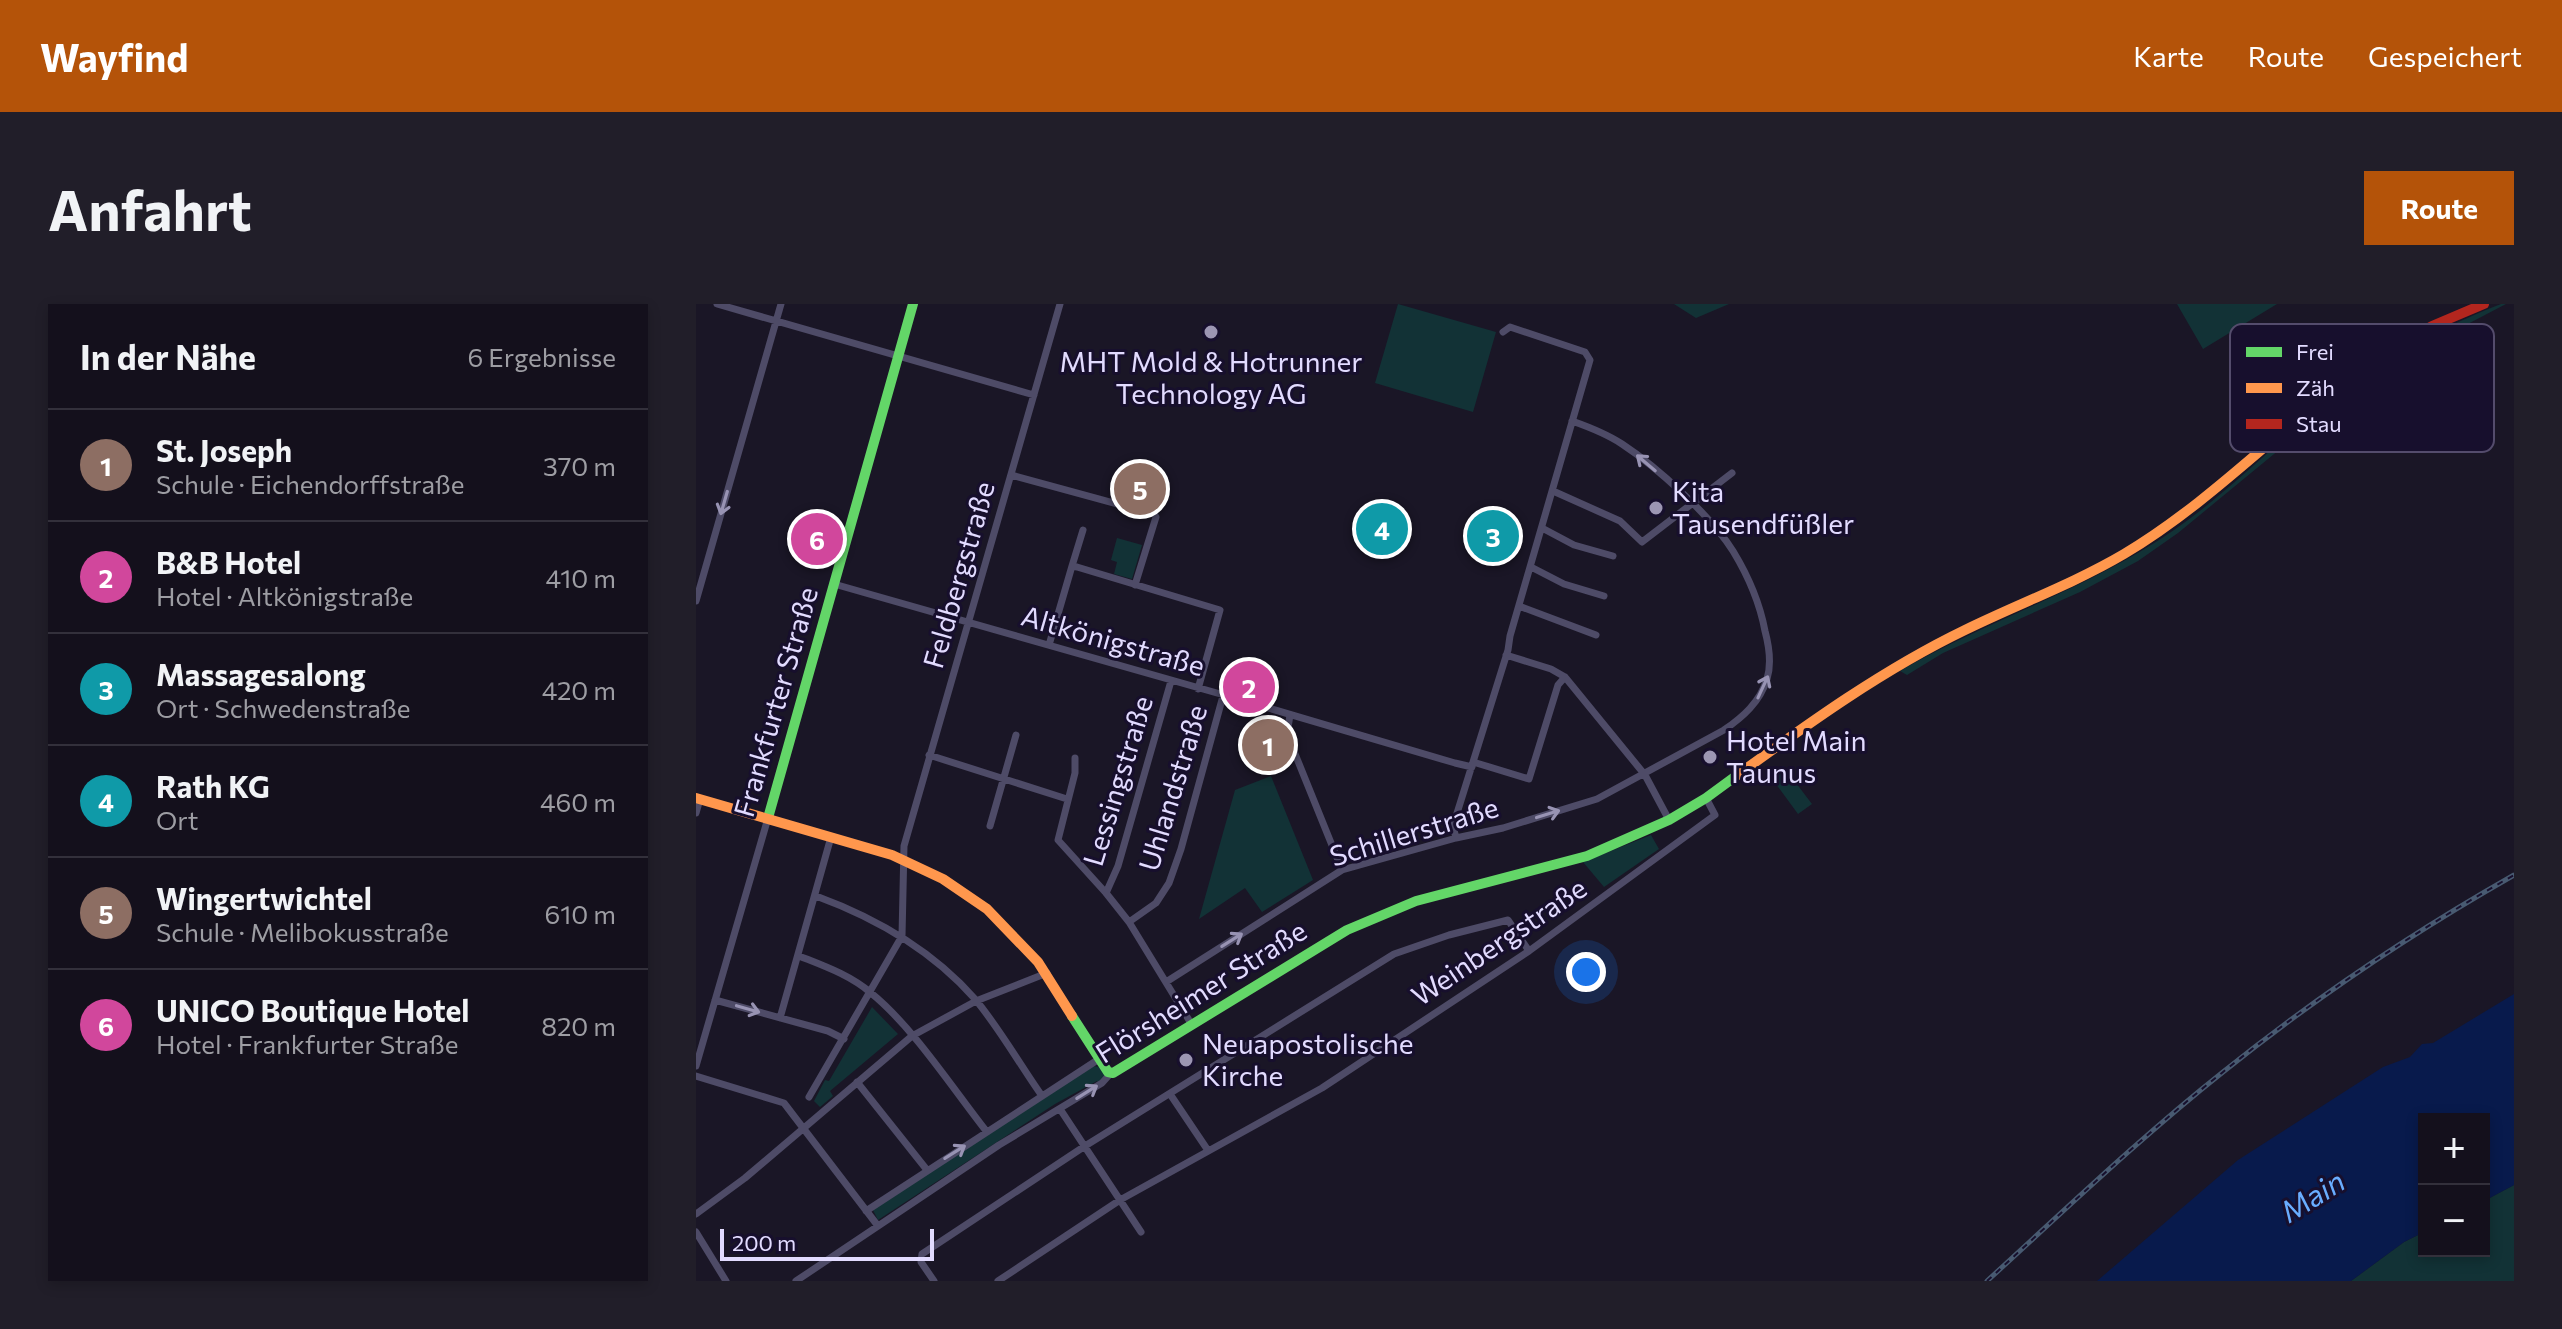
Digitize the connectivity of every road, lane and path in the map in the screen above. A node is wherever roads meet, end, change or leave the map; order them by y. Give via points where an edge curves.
1 (717, 304) edge
2 (781, 304) edge
3 (913, 304) edge
4 (1060, 304) edge
5 (2484, 304) edge
6 (776, 321) junction
7 (2437, 324) edge
8 (1503, 332) dead end
9 (898, 356) junction
10 (1034, 395) junction
11 (1572, 421) junction
12 (2258, 452) edge
13 (1732, 473) dead end
14 (1011, 475) junction
15 (1553, 491) junction
16 (1692, 504) junction
17 (1542, 528) junction
18 (1083, 530) dead end
19 (1613, 556) dead end
20 (1072, 566) junction
21 (1531, 567) junction
22 (834, 584) junction
23 (1135, 585) junction
24 (1604, 596) dead end
25 (696, 601) edge
26 (1519, 606) junction
27 (969, 622) junction
28 (1596, 635) dead end
29 (1049, 645) junction
30 (1506, 655) junction
31 (1565, 677) junction
32 (1171, 681) junction
33 (1198, 689) junction
34 (1223, 696) junction
35 (1290, 715) junction
36 (1016, 735) dead end
37 (929, 755) junction
38 (1075, 758) dead end
39 (1473, 764) junction
40 (1645, 775) junction
41 (1004, 779) junction
42 (774, 798) junction
43 (1706, 798) junction
44 (698, 799) edge
45 (1067, 799) junction
46 (749, 812) junction
47 (696, 813) edge
48 (768, 818) junction
49 (1669, 820) junction
50 (990, 826) dead end
51 (831, 837) junction
52 (1456, 838) junction
53 (903, 859) junction
54 (1342, 870) junction
55 (1106, 893) junction
56 (816, 896) junction
57 (1129, 922) junction
58 (902, 936) junction
59 (1529, 951) junction
60 (799, 956) junction
61 (1047, 973) junction
62 (1166, 982) junction
63 (871, 992) junction
64 (715, 1000) junction
65 (976, 1001) junction
66 (780, 1018) junction
67 (1192, 1025) junction
68 (912, 1036) junction
69 (844, 1039) junction
70 (1099, 1059) junction
71 (696, 1066) edge
72 (1111, 1073) junction
73 (696, 1076) edge
74 (857, 1082) junction
75 (1170, 1094) junction
76 (1042, 1096) junction
77 (809, 1097) dead end
78 (1060, 1109) junction
79 (804, 1129) junction
80 (987, 1132) junction
81 (1085, 1146) junction
82 (1207, 1149) junction
83 (927, 1170) junction
84 (1120, 1200) junction
85 (866, 1211) junction
86 (696, 1214) edge
87 (878, 1226) junction
88 (696, 1232) edge
89 (1141, 1232) dead end
90 (726, 1281) edge
91 (796, 1281) edge
92 (934, 1281) edge
93 (998, 1281) edge

1 - 6 street
2 - 6 street
3 - 9 main road, Frankfurter Straße
4 - 10 street, Feldbergstraße
5 - 7 main road, Flörsheimer Straße
6 - 9 street
6 -> 25 street
8 - 11 street via 1510,327 1589,355
9 - 10 street
9 - 22 main road, Frankfurter Straße
10 - 14 street, Feldbergstraße
11 - 15 street
16 -> 11 street, Schillerstraße via 1620,443
12 - 43 main road, Flörsheimer Straße via 2126,553 1899,665
13 - 16 street
14 - 23 street via 1155,516
14 - 27 street, Feldbergstraße
15 - 16 street via 1620,521 1642,542
15 - 17 street
40 -> 16 street, Schillerstraße via 1742,718 1763,691 1769,673 1763,618 1749,585 1733,551
17 - 19 street via 1574,545
17 - 21 street
18 - 20 street
20 - 23 street
20 - 29 street
21 - 24 street
21 - 26 street
22 - 27 street, Altkönigstraße
22 - 42 main road, Frankfurter Straße
23 - 33 street via 1220,610
26 - 28 street
26 - 30 street
27 - 29 street, Altkönigstraße
27 - 37 street, Feldbergstraße
29 - 32 street, Altkönigstraße
30 - 31 street
30 - 39 street
31 - 39 street, Altkönigstraße via 1529,779
31 - 40 street
32 - 33 street, Altkönigstraße
32 - 55 street, Lessingstraße
33 - 34 street, Altkönigstraße
34 - 35 street, Altkönigstraße
34 - 57 street, Uhlandstraße via 1169,883 1156,903
35 - 39 street, Altkönigstraße
35 - 54 street via 1287,734
36 - 41 street
37 - 41 street
37 - 53 street, Feldbergstraße
38 - 45 street
39 - 52 street via 1453,826
40 - 49 street
52 -> 40 street, Schillerstraße via 1597,799
41 - 45 street
41 - 50 street
42 - 46 main road
42 - 48 main road, Frankfurter Straße
43 - 49 main road, Flörsheimer Straße
43 - 59 street, Weinbergstraße via 1715,815
44 - 46 main road
44 - 47 street
45 - 55 street via 1057,838
46 - 48 main road
48 - 51 main road
48 - 64 street, Frankfurter Straße
49 - 67 main road, Flörsheimer Straße via 1587,856 1390,911 1347,930
51 - 53 main road
51 - 56 street
52 - 54 street, Schillerstraße
53 - 58 street, Feldbergstraße
53 - 61 main road via 987,909
62 -> 54 street, Schillerstraße
55 - 57 street
56 - 58 street
56 - 60 street
57 - 62 street
58 - 63 street
58 - 65 street
59 - 75 street via 1508,920 1394,954
59 - 82 street, Weinbergstraße via 1322,1088
60 - 63 street via 836,970
60 - 66 street
61 - 65 street
61 - 70 main road
62 - 67 street
63 - 68 street
63 - 69 street
64 -> 66 street
64 - 71 street, Frankfurter Straße
65 - 68 street
65 - 76 street
66 - 69 street
67 - 72 main road, Flörsheimer Straße
68 - 74 street
68 - 80 street
69 - 77 street
70 - 72 main road
70 - 76 street, Flörsheimer Straße
78 -> 72 street, Flörsheimer Straße
73 - 79 street via 782,1102
74 - 79 street
74 - 83 street
75 - 81 street
75 - 82 street
76 - 80 street, Flörsheimer Straße
78 - 81 street
78 - 87 street, Flörsheimer Straße
79 - 85 street
79 - 86 street
83 -> 80 street, Flörsheimer Straße
81 - 84 street
81 - 92 street via 922,1254 921,1262
82 - 84 street, Weinbergstraße
83 - 85 street, Flörsheimer Straße
84 - 89 street
84 - 93 street, Weinbergstraße
85 - 87 street
87 - 91 street, Flörsheimer Straße
88 - 90 street

